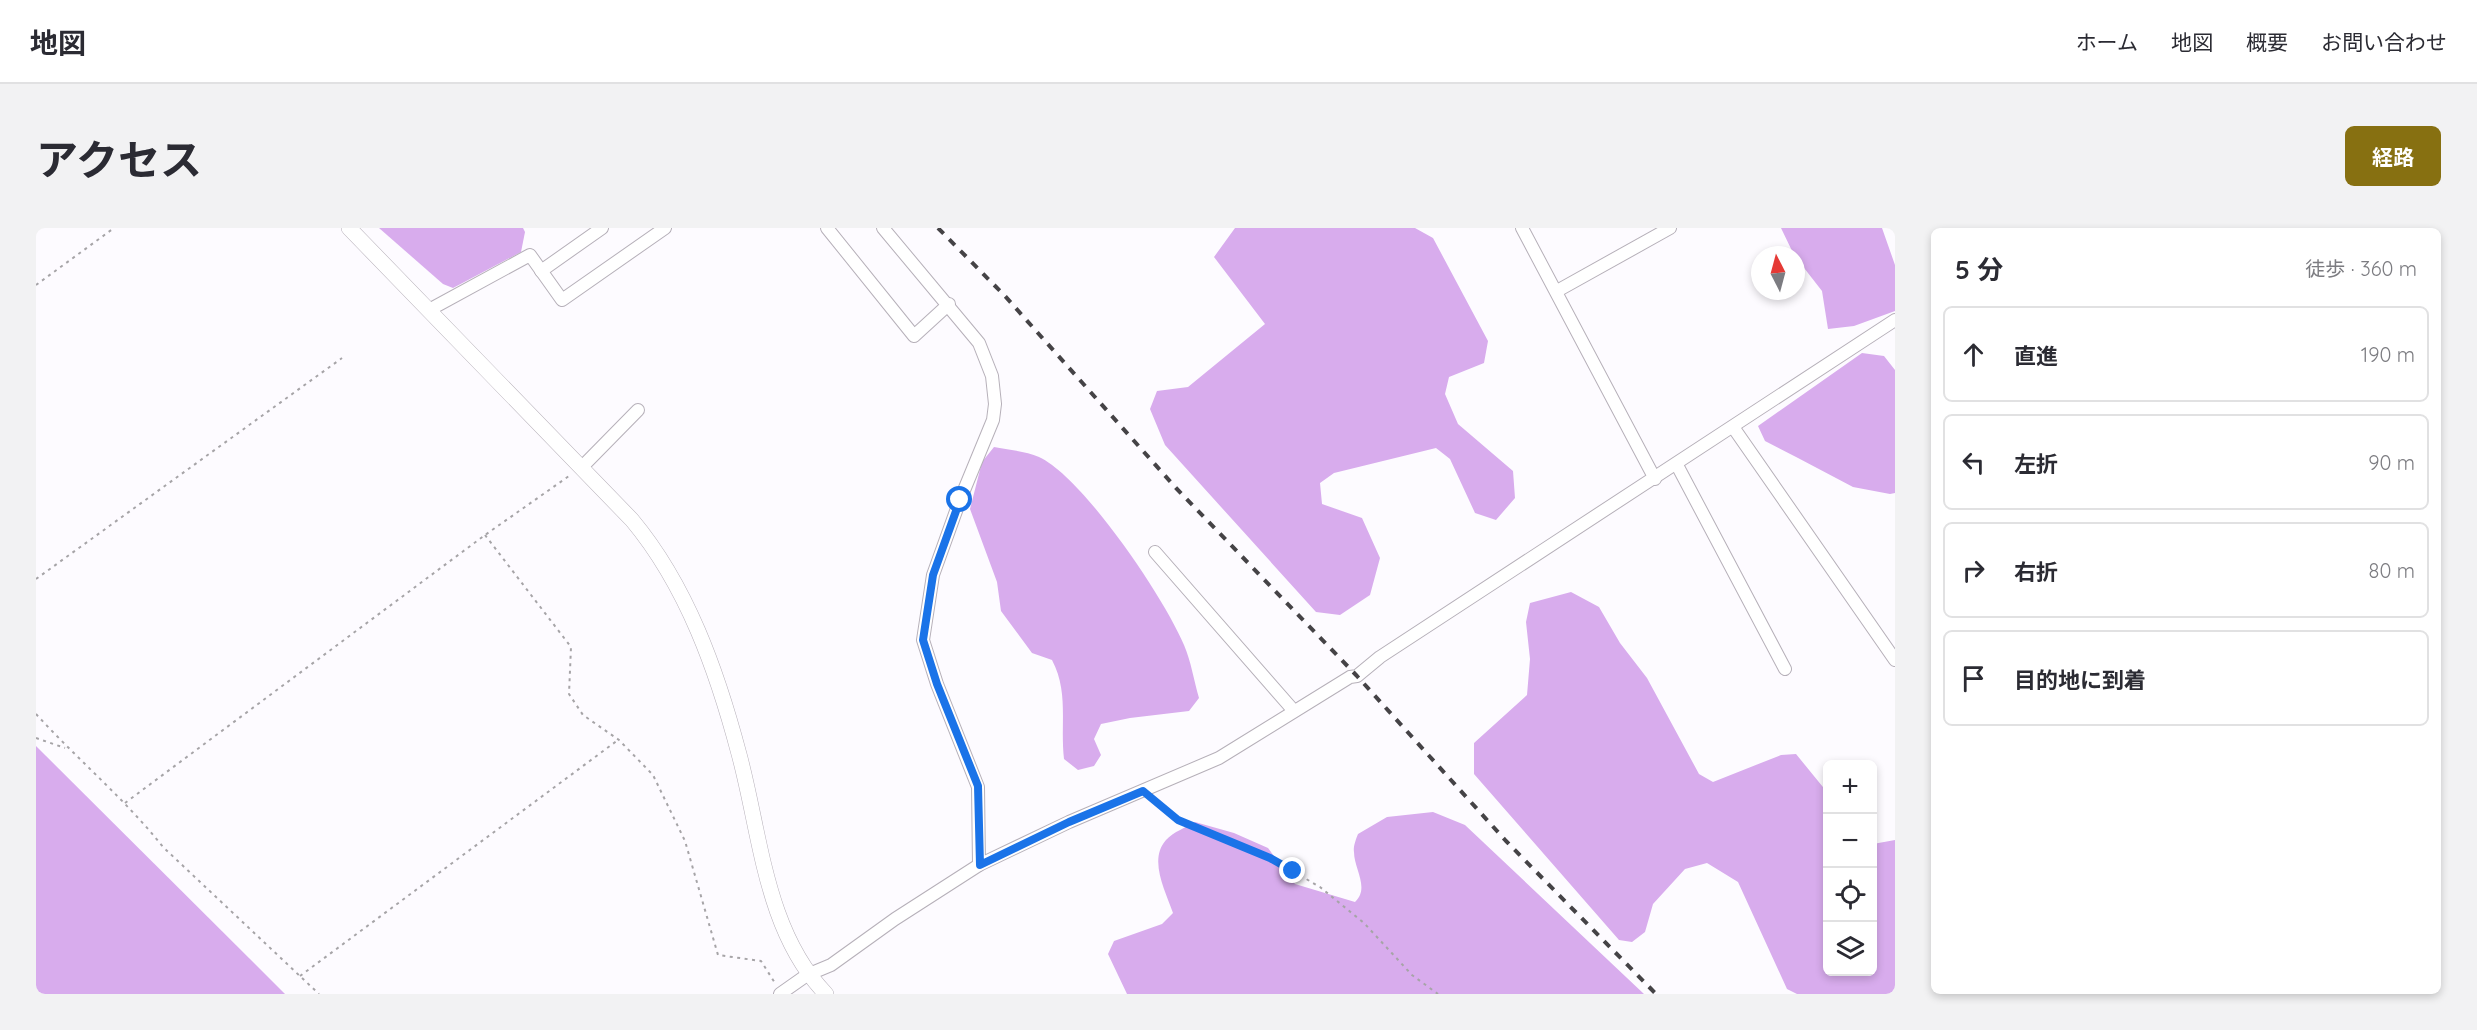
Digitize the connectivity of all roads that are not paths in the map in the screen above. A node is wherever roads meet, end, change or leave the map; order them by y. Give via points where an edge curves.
1 (349, 228) edge
2 (602, 228) edge
3 (665, 228) edge
4 (827, 228) edge
5 (883, 228) edge
6 (1522, 228) edge
7 (1670, 228) edge
8 (541, 272) junction
9 (1557, 291) junction
10 (949, 304) junction
11 (429, 310) junction
12 (1895, 320) edge
13 (638, 410) dead end
14 (1733, 428) junction
15 (1677, 465) junction
16 (581, 468) junction
17 (1655, 479) junction
18 (1155, 552) dead end
19 (1895, 660) edge
20 (1785, 669) dead end
21 (1294, 711) junction
22 (980, 865) junction
23 (807, 975) junction
24 (780, 993) edge
25 (826, 994) edge

1 - 11 street
2 - 8 street
3 - 8 street via 562,300
4 - 10 street via 914,336
5 - 10 street
6 - 9 street
7 - 9 street
8 - 11 street via 530,255
9 - 17 street
10 - 22 street via 979,343 992,376 995,404 993,420 933,575 923,640 978,786
11 - 16 street
12 - 14 street
13 - 16 street
14 - 15 street
14 - 19 street
15 - 17 street
15 - 20 street
16 - 23 street via 657,550 704,645 739,753 776,914
17 - 21 street via 1380,657 1357,676
18 - 21 street
21 - 22 street via 1219,758
22 - 23 street via 831,964
23 - 24 street
23 - 25 street

